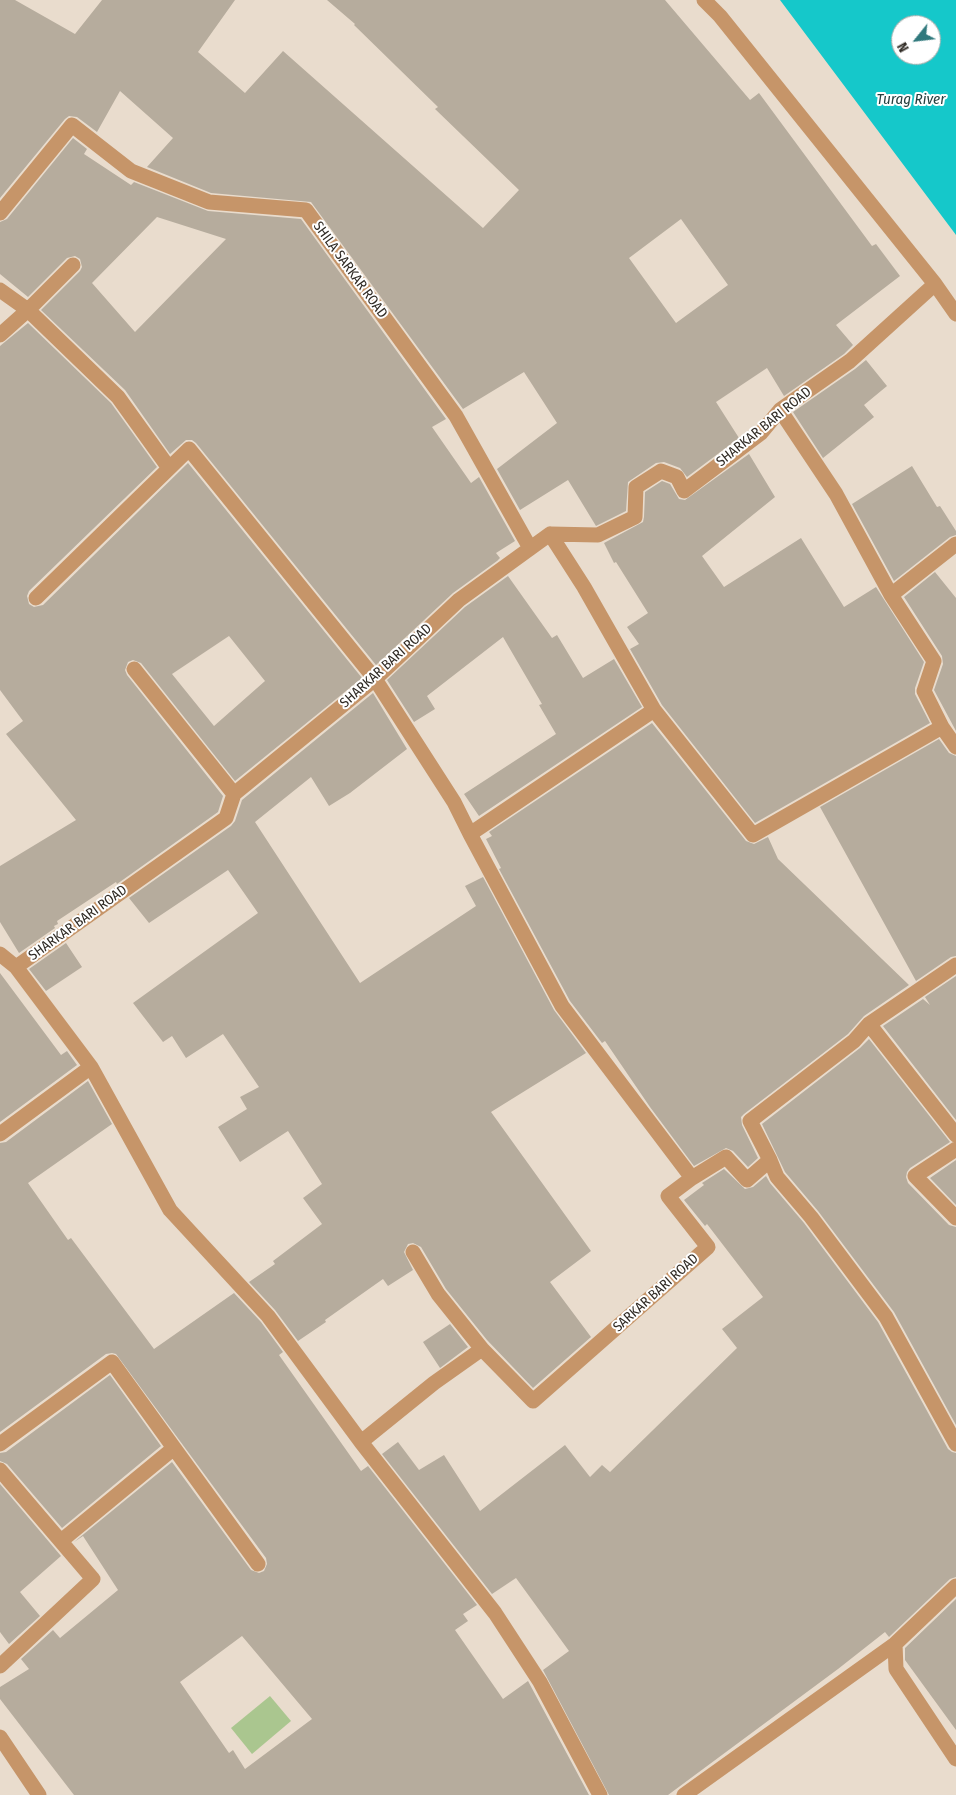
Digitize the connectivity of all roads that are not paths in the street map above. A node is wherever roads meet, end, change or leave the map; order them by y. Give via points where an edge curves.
1 (704, 0) edge
2 (0, 214) edge
3 (73, 265) dead end
4 (936, 284) junction
5 (0, 290) edge
6 (28, 310) junction
7 (956, 314) edge
8 (0, 335) edge
9 (780, 410) junction
10 (169, 468) junction
11 (550, 534) junction
12 (956, 544) edge
13 (530, 548) junction
14 (891, 595) junction
15 (36, 598) dead end
16 (134, 669) dead end
17 (375, 679) junction
18 (654, 710) junction
19 (942, 728) junction
20 (956, 748) edge
21 (234, 794) junction
22 (470, 834) junction
23 (0, 954) edge
24 (956, 964) edge
25 (16, 967) junction
26 (869, 1024) junction
27 (91, 1067) junction
28 (0, 1134) edge
29 (956, 1135) edge
30 (956, 1149) edge
31 (770, 1160) junction
32 (692, 1178) junction
33 (956, 1218) edge
34 (413, 1252) dead end
35 (482, 1349) junction
36 (361, 1442) junction
37 (0, 1444) edge
38 (956, 1444) edge
39 (174, 1448) junction
40 (0, 1470) edge
41 (61, 1541) junction
42 (258, 1564) dead end
43 (956, 1586) edge
44 (895, 1644) junction
45 (0, 1666) edge
46 (0, 1737) edge
47 (956, 1759) edge
48 (39, 1795) edge
49 (600, 1795) edge
50 (684, 1795) edge

1 - 4 street
2 - 13 street, SHILA SARKAR ROAD via 72,125 131,171 209,202 306,210 456,416
3 - 6 street
4 - 7 street
4 - 9 street, SHARKAR BARI ROAD via 850,361
5 - 6 street
6 - 8 street
6 - 10 street via 118,397
9 - 11 street, SHARKAR BARI ROAD via 760,433 684,491 677,477 661,471 636,487 634,516 598,535
9 - 14 street via 836,494
10 - 15 street
10 - 17 street via 189,449
11 - 13 street, SHARKAR BARI ROAD
11 - 18 street
12 - 14 street
13 - 17 street, SHARKAR BARI ROAD via 459,600
14 - 19 street via 934,661 924,691
16 - 21 street
17 - 21 street, SHARKAR BARI ROAD
17 - 22 street via 454,802
18 - 19 street via 753,834
18 - 22 street
19 - 20 street
21 - 25 street, SHARKAR BARI ROAD via 226,818
22 - 32 street via 562,1006
23 - 25 street
24 - 26 street
25 - 27 street, SHARKAR BARI ROAD
26 - 29 street
26 - 31 street via 854,1041 750,1121
27 - 28 street
27 - 36 street, SHARKAR BARI ROAD via 170,1210 268,1316
30 - 33 street via 915,1176
31 - 32 street, SARKAR BARI ROAD via 748,1180 726,1157
31 - 38 street via 777,1177 886,1317
32 - 35 street, SARKAR BARI ROAD via 668,1196 708,1247 534,1401
34 - 35 street via 438,1294
35 - 36 street
36 - 49 street, SHARKAR BARI ROAD via 495,1614 540,1682
37 - 39 street via 112,1362
39 - 41 street
39 - 42 street
40 - 41 street
41 - 45 street via 93,1579
43 - 44 street
44 - 47 street via 896,1669
44 - 50 street
46 - 48 street

